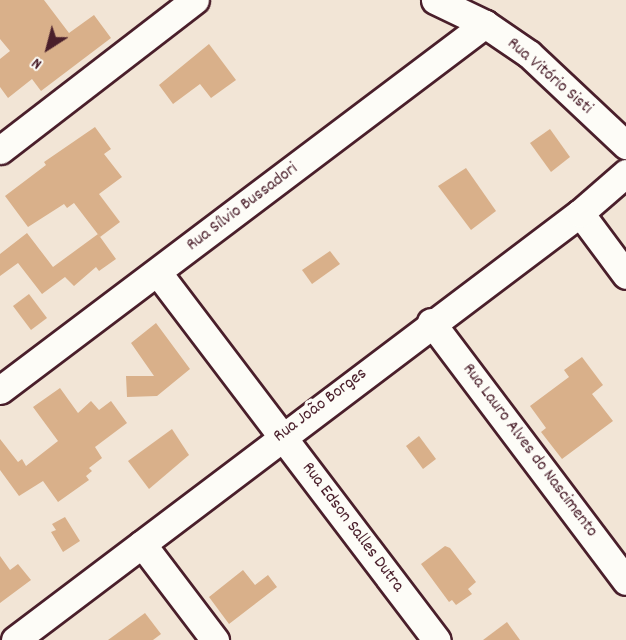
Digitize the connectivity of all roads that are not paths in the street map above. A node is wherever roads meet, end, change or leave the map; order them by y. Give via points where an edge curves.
1 (195, 0) edge
2 (435, 0) edge
3 (484, 24) junction
4 (626, 145) edge
5 (0, 150) edge
6 (626, 172) edge
7 (580, 213) junction
8 (158, 273) junction
9 (626, 275) edge
10 (431, 322) junction
11 (0, 390) edge
12 (282, 436) junction
13 (142, 544) junction
14 (626, 581) edge
15 (15, 640) edge
16 (215, 640) edge
17 (436, 640) edge

1 - 5 street
2 - 3 street, Rua Vitório Sisti
3 - 4 street, Rua Vitório Sisti via 529,54
3 - 8 street, Rua Sílvio Bussadori
6 - 7 street, Rua João Borges
7 - 9 street
7 - 10 street, Rua João Borges
8 - 11 street, Rua Sílvio Bussadori
8 - 12 street, Rua Edson Salles Dutra
10 - 12 street, Rua João Borges
10 - 14 street, Rua Lauro Alves do Nascimento
12 - 13 street, Rua João Borges
12 - 17 street, Rua Edson Salles Dutra
13 - 15 street, Rua João Borges
13 - 16 street

